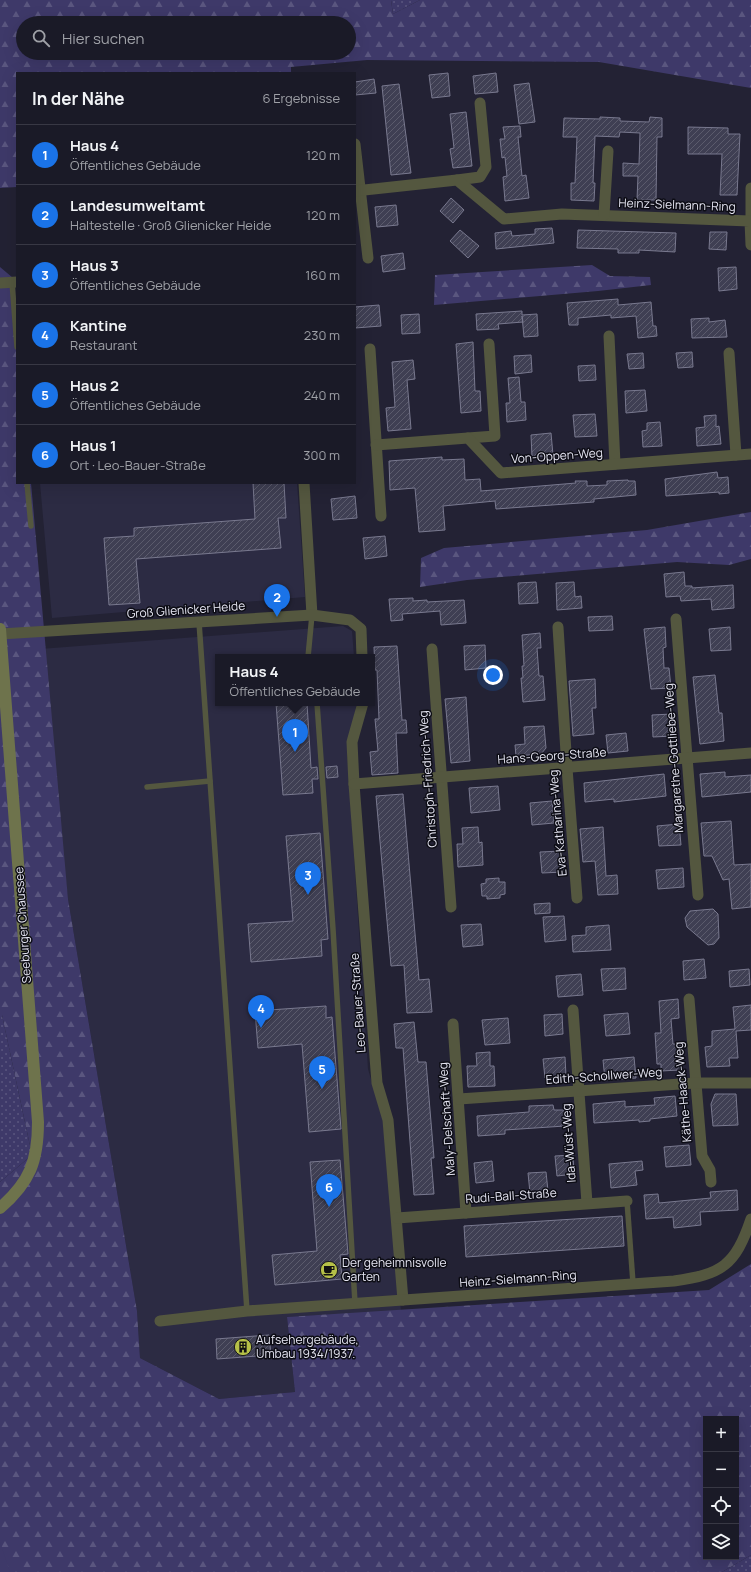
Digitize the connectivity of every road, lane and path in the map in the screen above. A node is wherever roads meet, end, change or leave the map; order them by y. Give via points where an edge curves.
1 (480, 103) dead end
2 (608, 151) dead end
3 (356, 159) edge
4 (456, 180) junction
5 (751, 188) edge
6 (358, 190) edge
7 (604, 215) junction
8 (750, 221) edge
9 (751, 245) edge
10 (368, 258) dead end
11 (15, 282) edge
12 (0, 283) edge
13 (16, 314) edge
14 (609, 336) dead end
15 (489, 344) dead end
16 (370, 349) dead end
17 (729, 353) dead end
18 (468, 438) junction
19 (376, 445) junction
20 (751, 454) edge
21 (736, 455) junction
22 (615, 464) junction
23 (28, 484) edge
24 (304, 484) edge
25 (381, 516) dead end
26 (31, 526) dead end
27 (312, 615) junction
28 (676, 619) dead end
29 (199, 622) junction
30 (558, 627) dead end
31 (0, 629) edge
32 (0, 634) edge
33 (432, 649) dead end
34 (308, 654) edge
35 (362, 654) edge
36 (317, 706) edge
37 (362, 706) edge
38 (751, 753) edge
39 (686, 758) junction
40 (566, 768) junction
41 (440, 777) junction
42 (210, 781) junction
43 (354, 784) junction
44 (147, 787) dead end
45 (698, 895) dead end
46 (578, 898) dead end
47 (450, 907) dead end
48 (689, 999) dead end
49 (573, 1010) dead end
50 (453, 1024) dead end
51 (695, 1083) junction
52 (751, 1083) edge
53 (578, 1091) junction
54 (459, 1100) junction
55 (711, 1182) dead end
56 (626, 1201) joint
57 (587, 1203) junction
58 (0, 1208) edge
59 (466, 1213) junction
60 (397, 1218) junction
61 (751, 1218) edge
62 (633, 1284) junction
63 (403, 1300) junction
64 (355, 1303) junction
65 (247, 1311) junction
66 (160, 1321) dead end

1 - 4 street via 486,167 480,177
2 - 7 street, Heinz-Sielmann-Ring
3 - 6 street
4 - 6 street
4 - 7 street, Heinz-Sielmann-Ring via 504,220 562,214
5 - 8 street, Heinz-Sielmann-Ring
6 - 10 street
7 - 8 street, Heinz-Sielmann-Ring
8 - 9 street, Heinz-Sielmann-Ring
11 - 12 street
11 - 13 lane
14 - 22 street, Von-Oppen-Weg
15 - 18 street via 495,436
16 - 19 street
17 - 21 street
18 - 19 street
18 - 22 street, Von-Oppen-Weg via 501,473
19 - 25 street
20 - 21 street, Von-Oppen-Weg
21 - 22 street, Von-Oppen-Weg
23 - 26 lane
24 - 27 street
27 - 29 street, Groß Glienicker Heide
27 - 34 lane
27 - 35 street via 350,620 360,629
28 - 39 street, Margarethe-Gottliebe-Weg
29 - 32 street, Groß Glienicker Heide
29 - 42 lane
30 - 40 street, Eva-Katharina-Weg
31 - 32 street, Seeburger Chaussee
32 - 58 street, Seeburger Chaussee via 38,1145 33,1167 22,1186
33 - 41 street, Christoph-Friedrich-Weg
36 - 64 lane via 334,932
37 - 43 street, Leo-Bauer-Straße via 352,742
38 - 39 street, Hans-Georg-Straße
39 - 40 street, Hans-Georg-Straße
39 - 45 street, Margarethe-Gottliebe-Weg
40 - 41 street, Hans-Georg-Straße
40 - 46 street, Eva-Katharina-Weg
41 - 43 street, Hans-Georg-Straße
41 - 47 street, Christoph-Friedrich-Weg
42 - 44 lane
42 - 65 lane
43 - 60 street, Leo-Bauer-Straße via 377,1083 388,1120
48 - 51 street, Käthe-Haack-Weg
49 - 53 street, Ida-Wüst-Weg
50 - 54 street, Maly-Delschaft-Weg
51 - 52 street, Edith-Schollwer-Weg
51 - 53 street, Edith-Schollwer-Weg
51 - 55 street, Käthe-Haack-Weg via 702,1156 710,1170
53 - 54 street, Edith-Schollwer-Weg
53 - 57 street, Ida-Wüst-Weg
54 - 59 street, Maly-Delschaft-Weg
56 - 57 street, Rudi-Ball-Straße
56 - 62 lane
57 - 59 street, Rudi-Ball-Straße
59 - 60 street, Rudi-Ball-Straße
60 - 63 street, Leo-Bauer-Straße
61 - 62 street, Heinz-Sielmann-Ring via 743,1242 734,1256 720,1269 702,1277
62 - 63 street, Heinz-Sielmann-Ring
63 - 64 street, Heinz-Sielmann-Ring
64 - 65 street, Heinz-Sielmann-Ring
65 - 66 street, Heinz-Sielmann-Ring

